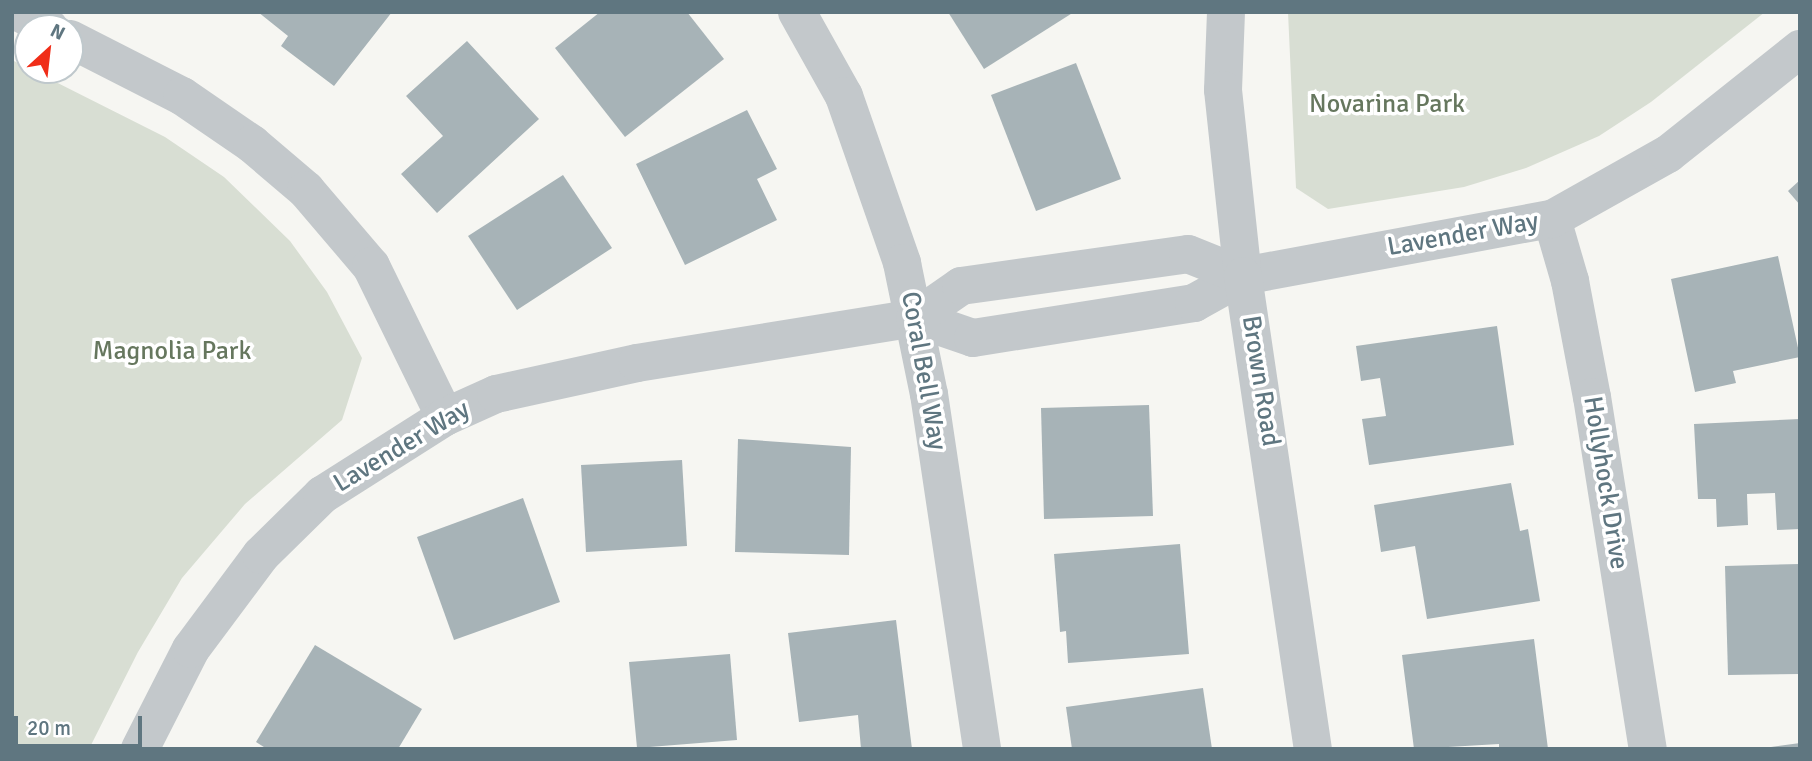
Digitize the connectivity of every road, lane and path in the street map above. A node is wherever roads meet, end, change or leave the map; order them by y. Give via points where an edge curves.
1 (797, 12) edge
2 (1226, 12) edge
3 (84, 46) edge
4 (1800, 50) edge
5 (1552, 219) junction
6 (1243, 276) junction
7 (915, 318) junction
8 (445, 416) junction
9 (140, 749) edge
10 (982, 749) edge
11 (1313, 749) edge
12 (1648, 749) edge

1 - 7 street, Coral Bell Way via 844,96 899,249
2 - 6 street, Brown Road via 1223,90
3 - 8 street via 182,96 252,144 306,190 372,267
4 - 5 street, Lavender Way via 1668,154
5 - 6 street, Lavender Way
5 - 12 street, Hollyhock Drive via 1570,281 1589,384
6 - 7 street, Lavender Way via 1194,303 973,338
6 - 7 street, Lavender Way via 1188,254 961,286
6 - 11 street, Brown Road
7 - 8 street, Lavender Way via 637,363 496,394
7 - 10 street, Coral Bell Way
8 - 9 street, Lavender Way via 323,495 261,555 191,649

